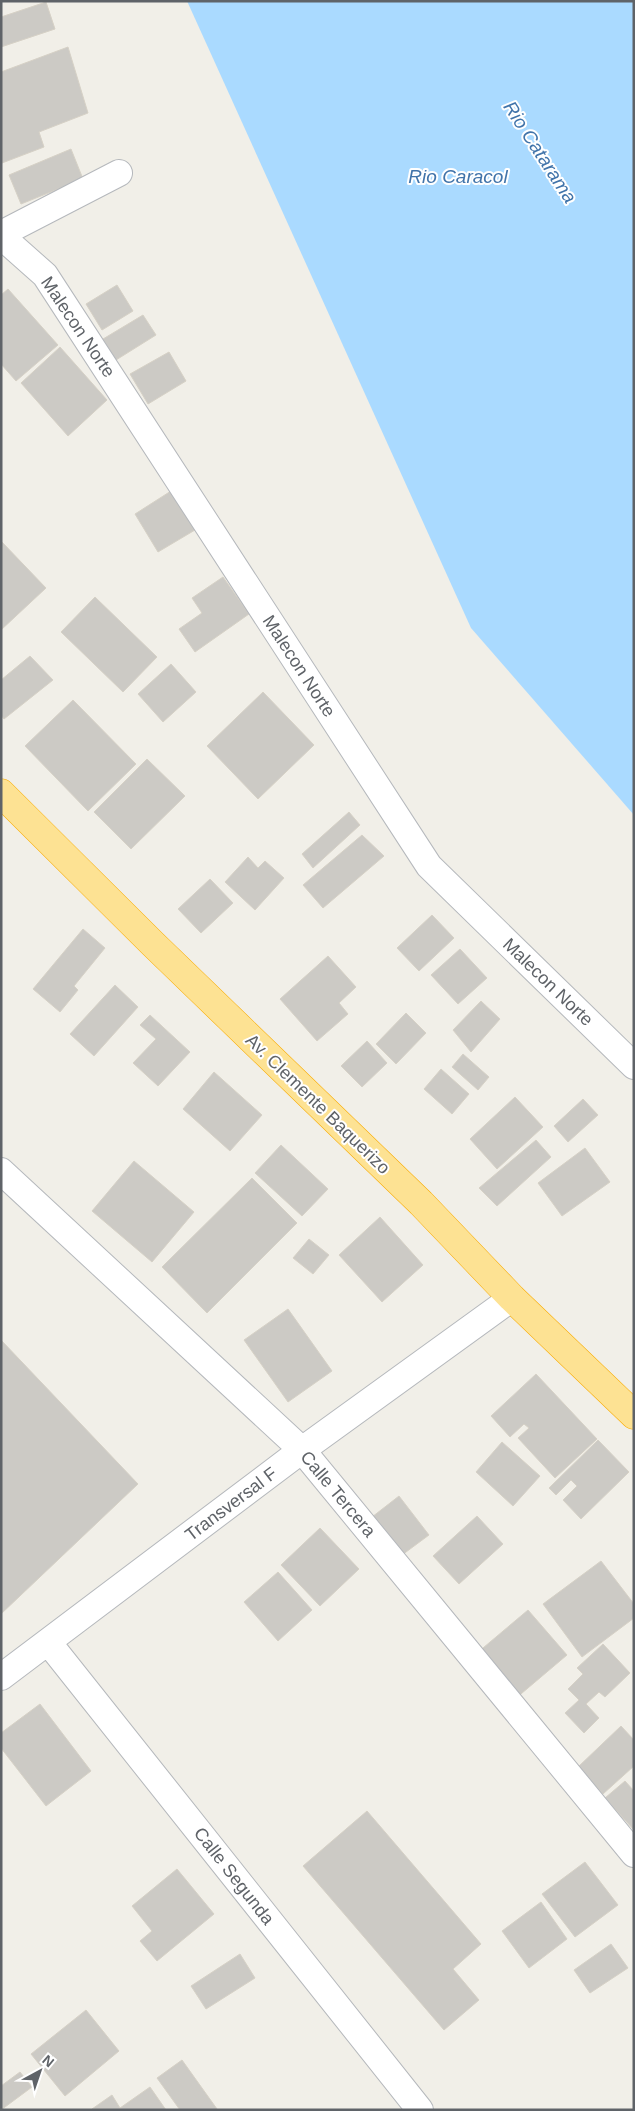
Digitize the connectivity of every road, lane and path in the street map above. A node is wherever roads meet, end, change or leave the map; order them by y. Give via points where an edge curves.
1 (119, 173) dead end
2 (1, 235) edge
3 (1, 793) edge
4 (634, 1066) edge
5 (1, 1171) edge
6 (512, 1298) junction
7 (634, 1415) edge
8 (302, 1450) junction
9 (48, 1642) junction
10 (1, 1677) edge
11 (634, 1854) edge
12 (420, 2110) edge

1 - 2 street
2 - 4 street, Malecon Norte via 45,274 429,866
3 - 6 highway, Av. Clemente Baquerizo via 421,1203
5 - 8 street, Calle Tercera
6 - 7 highway, Av. Clemente Baquerizo
6 - 8 street, Transversal F
8 - 9 street, Transversal F
8 - 11 street, Calle Tercera
9 - 10 street, Transversal F
9 - 12 street, Calle Segunda

